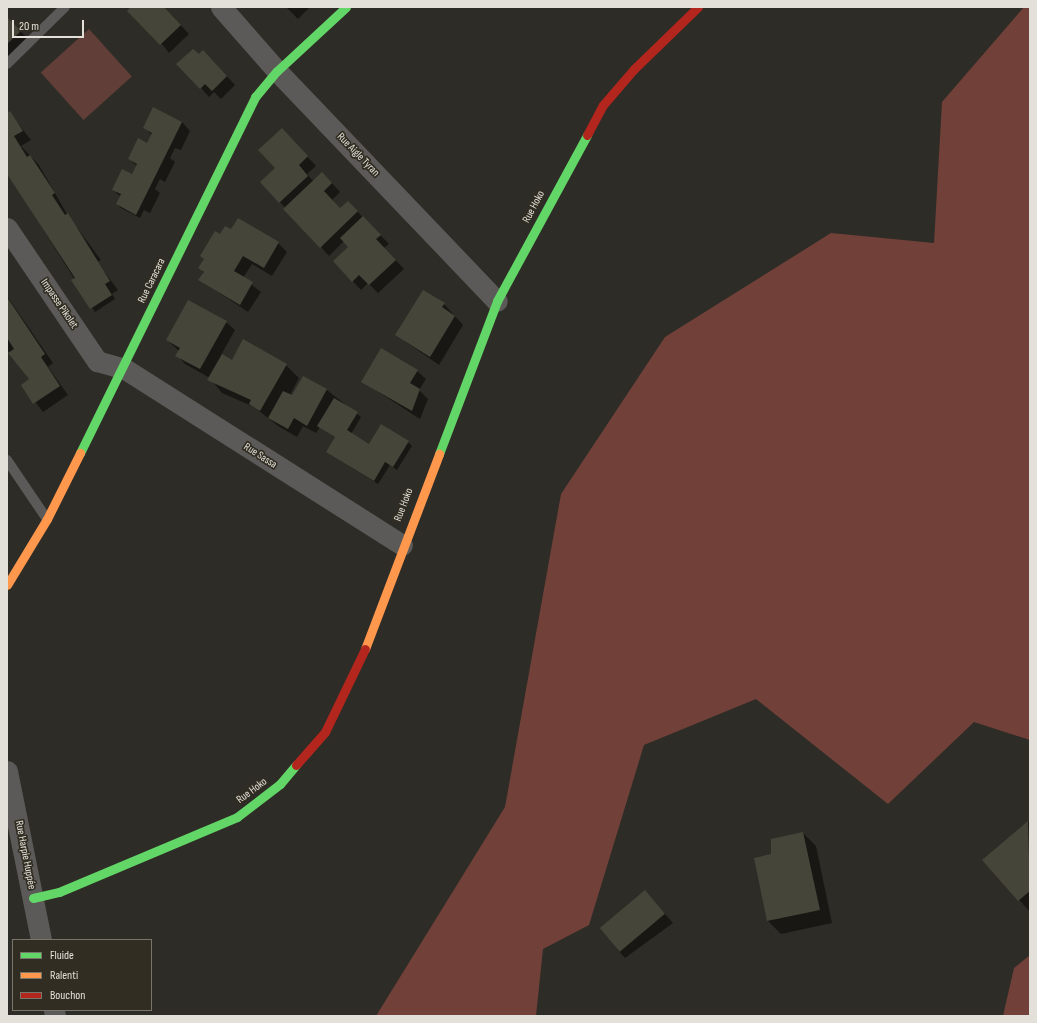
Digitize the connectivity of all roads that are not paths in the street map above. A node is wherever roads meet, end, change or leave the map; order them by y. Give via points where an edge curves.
1 (65, 7) edge
2 (221, 7) edge
3 (346, 7) edge
4 (698, 7) edge
5 (7, 64) edge
6 (277, 71) junction
7 (7, 228) edge
8 (497, 301) junction
9 (119, 367) junction
10 (7, 460) edge
11 (47, 519) junction
12 (402, 545) junction
13 (7, 585) edge
14 (7, 771) edge
15 (33, 898) junction
16 (41, 939) edge

1 - 5 lane
2 - 6 street, Rue Aigle Tyran
3 - 6 street, Rue Caracara
4 - 8 street, Rue Hoko via 603,105
6 - 8 street, Rue Aigle Tyran
6 - 9 street, Rue Caracara via 255,97 135,343
7 - 9 street, Impasse Pikolet via 97,361
8 - 12 street, Rue Hoko
9 - 11 street, Rue Caracara
9 - 12 street, Rue Sassa
10 - 11 lane
11 - 13 street, Rue Caracara
12 - 15 street, Rue Hoko via 360,661 325,732 280,784 237,817 59,892
14 - 15 street, Rue Harpie Huppée
15 - 16 street, Rue Harpie Huppée

